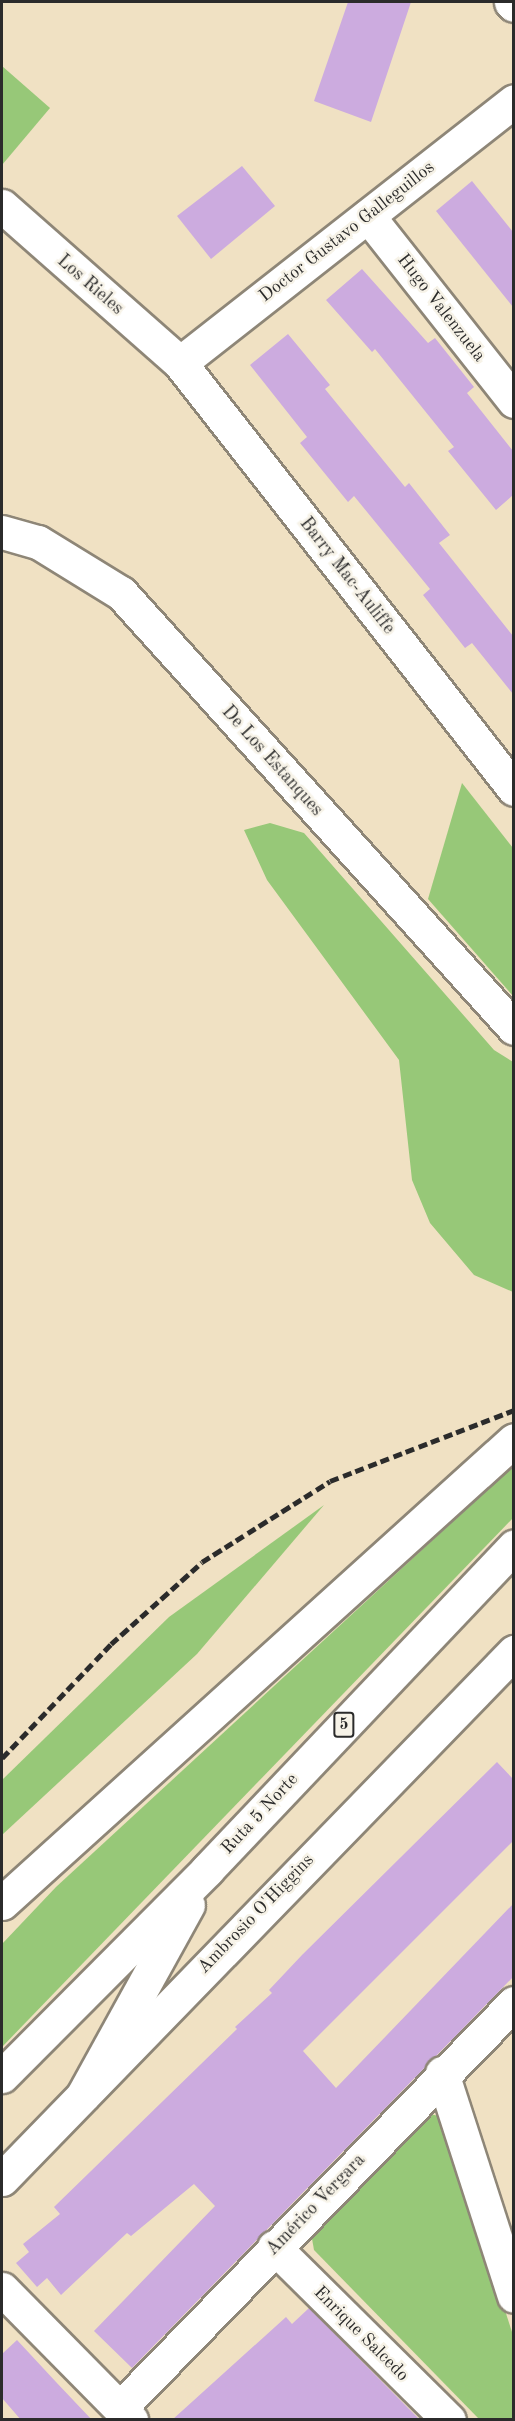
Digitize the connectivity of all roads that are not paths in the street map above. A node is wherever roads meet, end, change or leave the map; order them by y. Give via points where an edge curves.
1 (513, 101) edge
2 (2, 206) edge
3 (368, 216) junction
4 (180, 363) junction
5 (513, 401) edge
6 (2, 532) edge
7 (513, 789) edge
8 (513, 1028) edge
9 (513, 1440) edge
10 (513, 1547) edge
11 (513, 1566) edge
12 (482, 1579) junction
13 (513, 1652) edge
14 (207, 1870) junction
15 (2, 1903) edge
16 (513, 2003) edge
17 (442, 2073) junction
18 (2, 2076) edge
19 (83, 2095) junction
20 (2, 2179) edge
21 (274, 2247) junction
22 (2, 2289) edge
23 (513, 2295) edge
24 (125, 2414) edge
25 (449, 2420) edge

1 - 3 main road, Doctor Gustavo Galleguillos
2 - 4 main road, Los Rieles
3 - 4 main road, Doctor Gustavo Galleguillos
3 - 5 main road, Hugo Valenzuela
4 - 7 main road, Barry Mac-Auliffe
6 - 8 main road, De Los Estanques via 38,542 121,593
9 - 15 main road
10 - 12 main road, Ruta 5 Norte / 5
11 - 12 main road
12 - 14 main road, Ruta 5 Norte / 5
13 - 19 main road, Ambrosio O'Higgins
14 - 18 main road, Ruta 5 Norte / 5
14 - 19 main road
16 - 17 main road, Américo Vergara
17 - 21 main road, Américo Vergara
17 - 23 main road
19 - 20 main road, Ambrosio O'Higgins
21 - 24 main road, Américo Vergara
21 - 25 main road, Enrique Salcedo
22 - 24 main road

